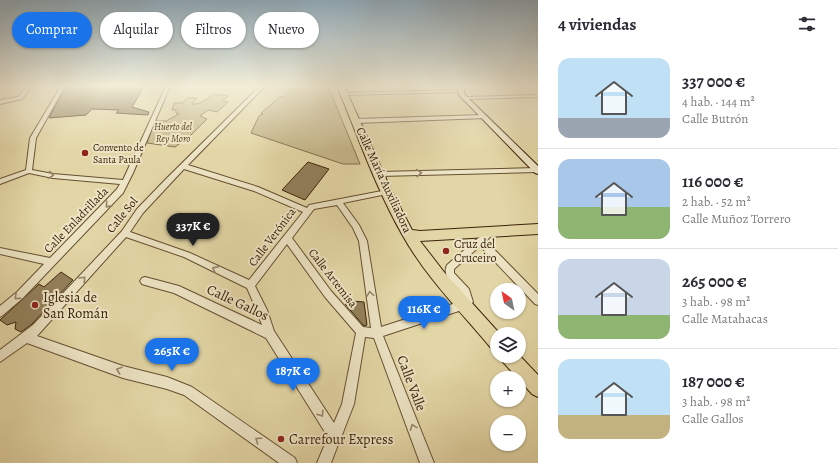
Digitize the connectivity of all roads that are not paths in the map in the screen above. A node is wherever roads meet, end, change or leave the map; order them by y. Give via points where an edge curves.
1 (51, 108) edge
2 (159, 108) edge
3 (241, 108) edge
4 (350, 108) edge
5 (474, 108) edge
6 (483, 117) junction
7 (356, 120) junction
8 (183, 166) junction
9 (538, 168) edge
10 (29, 171) junction
11 (380, 174) junction
12 (0, 182) edge
13 (124, 182) junction
14 (387, 192) junction
15 (338, 201) junction
16 (307, 211) junction
17 (538, 229) edge
18 (491, 232) junction
19 (126, 233) junction
20 (414, 235) junction
21 (286, 237) junction
22 (480, 241) junction
23 (0, 252) edge
24 (52, 262) junction
25 (445, 275) junction
26 (145, 281) dead end
27 (250, 286) junction
28 (465, 299) junction
29 (538, 301) edge
30 (0, 312) edge
31 (362, 332) junction
32 (377, 333) junction
33 (490, 333) edge
34 (270, 334) junction
35 (26, 337) junction
36 (1, 354) edge
37 (515, 363) edge
38 (538, 388) edge
39 (336, 437) junction
40 (327, 462) edge
41 (290, 463) edge
42 (427, 463) edge

1 - 10 street via 33,138
2 - 13 street, Calle Enladrillada
3 - 8 street, Calle Sol
4 - 7 main road, Calle María Auxiliadora
5 - 6 main road
6 - 7 street
6 - 9 main road
7 - 11 main road, Calle María Auxiliadora
8 - 16 street via 256,188
8 - 19 street, Calle Sol via 140,211
11 -> 9 street
10 - 12 street
10 -> 13 street via 53,176
11 - 14 main road, Calle María Auxiliadora
13 -> 24 street, Calle Enladrillada via 108,205
14 - 15 street, Calle Verónica
14 - 20 main road, Calle María Auxiliadora
15 - 16 street, Calle Verónica via 312,206
32 -> 15 street, Calle Valle via 363,241
16 - 21 street, Calle Verónica
17 - 18 main road
18 - 20 main road
18 - 22 street
27 -> 19 street via 187,255
35 -> 19 street, Calle Sol
20 - 25 main road, Calle María Auxiliadora
21 - 27 street, Calle Verónica
21 - 31 street, Calle Artemisa via 328,294
22 - 25 street via 452,265
22 - 29 street
23 - 24 street
24 -> 30 street, Calle Enladrillada
25 - 28 main road, Calle María Auxiliadora
26 - 34 street, Calle Gallos via 176,289
27 - 34 street
28 - 32 street
28 - 33 main road, Calle María Auxiliadora
31 - 32 street
31 - 39 street via 348,404
42 -> 32 street, Calle Valle
34 -> 39 street, Calle Gallos
35 - 36 street, Calle Sol
41 -> 35 street via 188,391 123,372
37 - 38 main road
39 - 40 street

